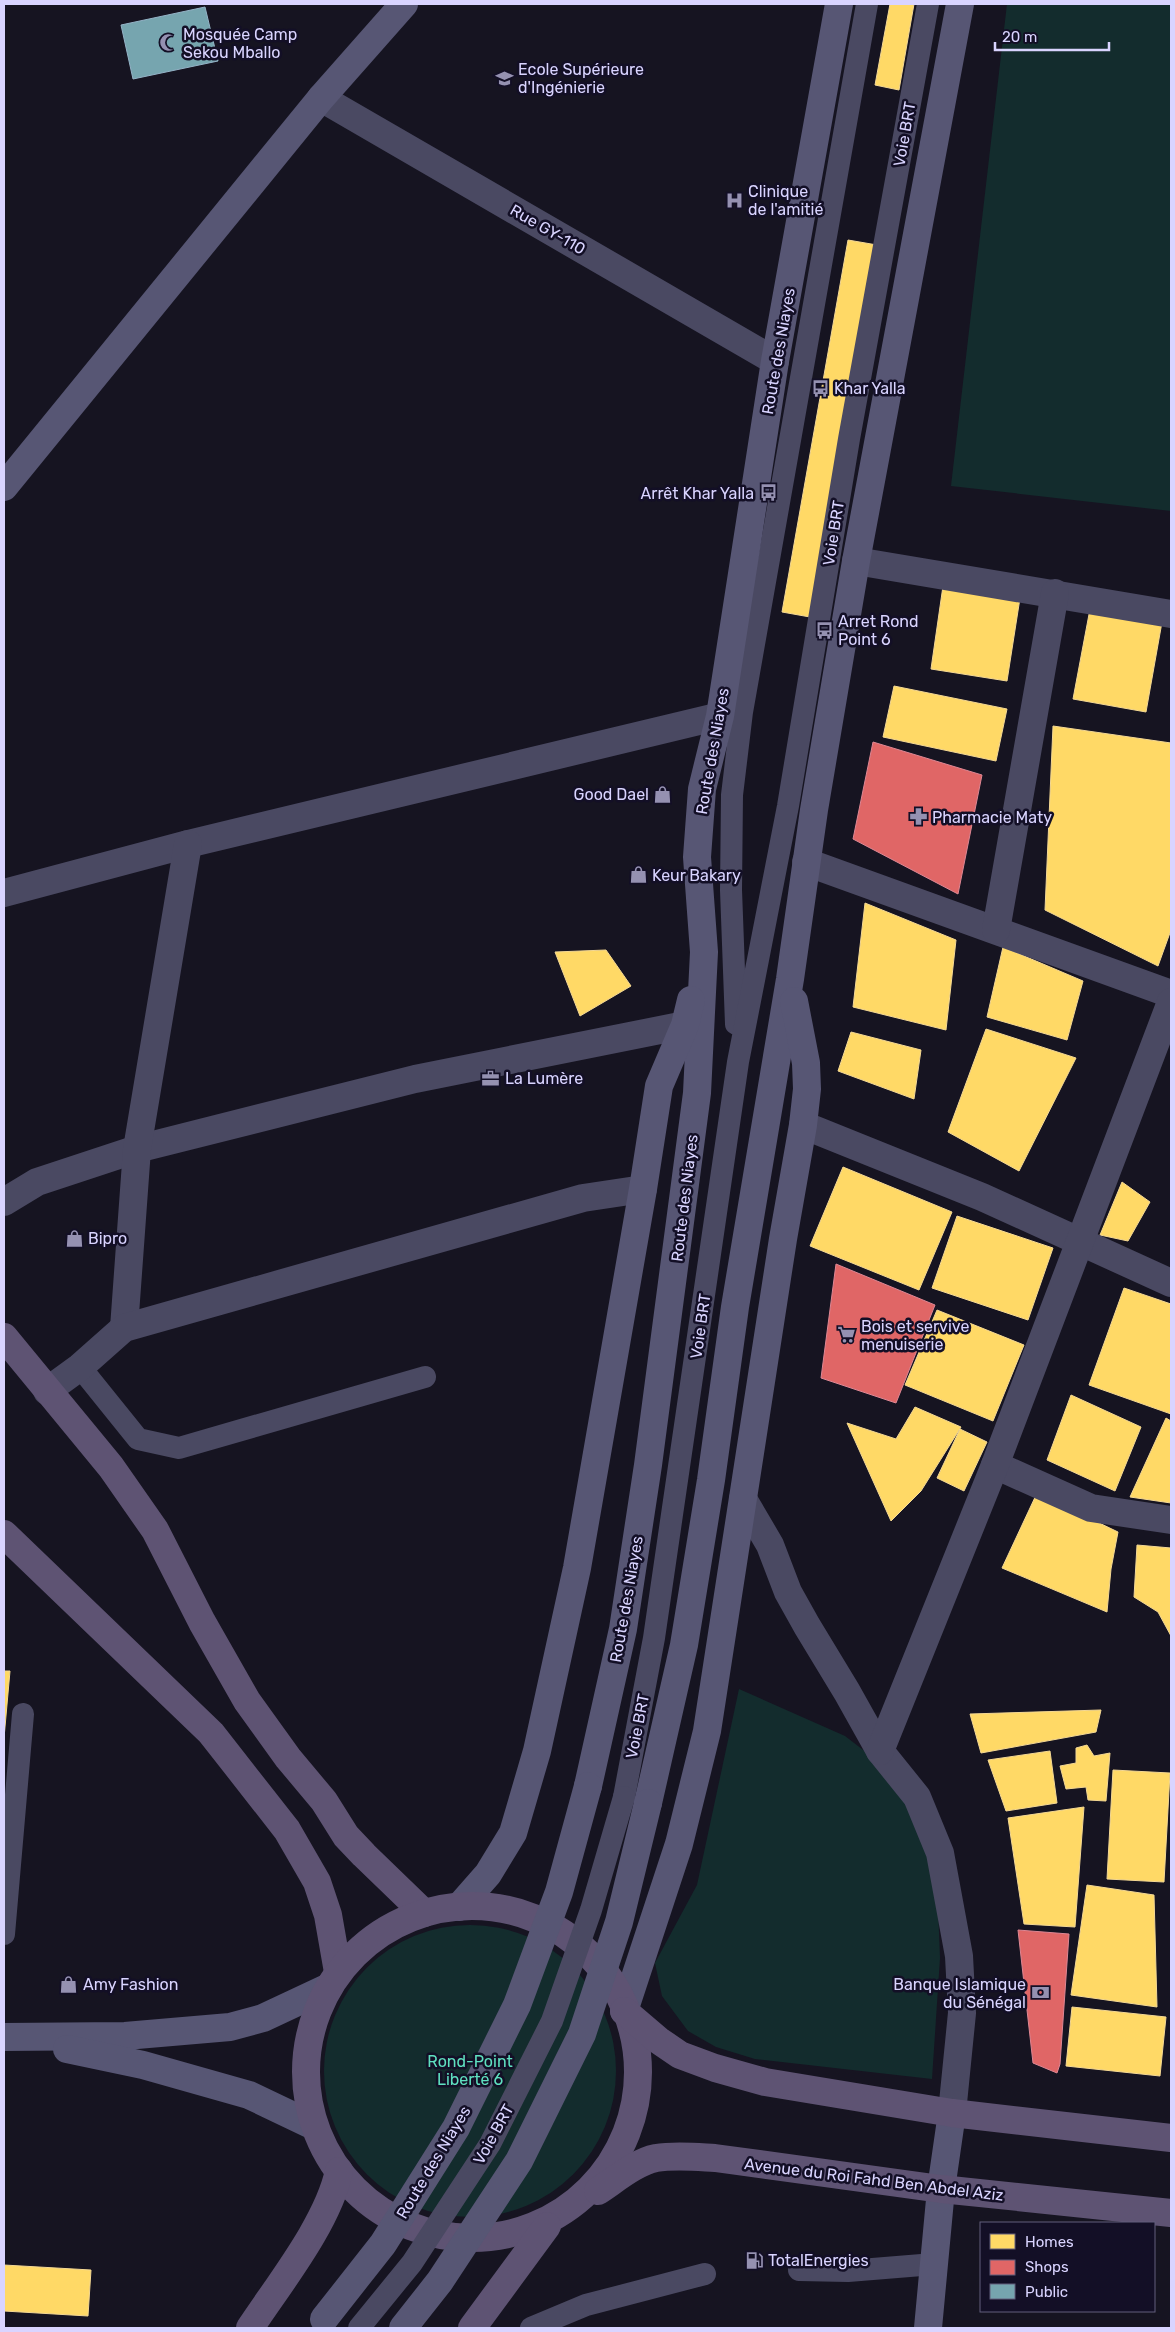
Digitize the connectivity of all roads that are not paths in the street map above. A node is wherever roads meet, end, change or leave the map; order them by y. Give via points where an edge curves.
1 (404, 4) edge
2 (839, 4) edge
3 (867, 4) edge
4 (928, 4) edge
5 (960, 4) edge
6 (321, 98) junction
7 (775, 361) junction
8 (4, 487) edge
9 (856, 561) junction
10 (1055, 594) junction
11 (1171, 614) edge
12 (720, 716) junction
13 (188, 844) junction
14 (806, 862) junction
15 (4, 893) edge
16 (996, 930) junction
17 (704, 952) junction
18 (790, 979) junction
19 (1171, 994) edge
20 (1171, 1002) edge
21 (685, 1025) junction
22 (738, 1062) junction
23 (803, 1125) junction
24 (137, 1149) junction
25 (643, 1189) junction
26 (4, 1202) edge
27 (1080, 1242) junction
28 (1171, 1283) edge
29 (124, 1328) junction
30 (4, 1337) edge
31 (80, 1367) junction
32 (425, 1377) dead end
33 (47, 1391) junction
34 (995, 1465) junction
35 (743, 1499) junction
36 (1171, 1520) edge
37 (4, 1534) edge
38 (23, 1714) dead end
39 (880, 1751) junction
40 (636, 1800) junction
41 (459, 1907) junction
42 (424, 1913) junction
43 (4, 1934) edge
44 (332, 1980) junction
45 (624, 2011) junction
46 (4, 2037) edge
47 (952, 2114) junction
48 (314, 2126) junction
49 (1171, 2138) edge
50 (339, 2172) junction
51 (942, 2189) junction
52 (588, 2197) junction
53 (1171, 2213) edge
54 (547, 2226) junction
55 (934, 2264) junction
56 (799, 2270) dead end
57 (705, 2274) dead end
58 (320, 2324) edge
59 (250, 2328) edge
60 (359, 2328) edge
61 (403, 2328) edge
62 (472, 2328) edge
63 (531, 2328) edge
64 (928, 2328) edge

1 - 6 main road
2 - 7 main road, Route des Niayes
3 - 22 lane, Voie BRT via 742,712 732,795 731,890
4 - 22 lane, Voie BRT via 848,439 788,806
5 - 9 main road
6 - 7 street, Rue GY-110
6 - 8 main road
7 - 12 main road, Route des Niayes
9 - 10 street
9 - 14 main road
10 - 11 street
10 - 16 street
12 - 13 street
12 - 17 main road, Route des Niayes via 702,789 697,858
13 - 15 street
13 - 24 street
14 - 16 street
14 - 18 main road
16 - 19 street
17 - 21 main road
17 - 58 main road, Route des Niayes, bridge via 697,1093 651,1446 623,1629 588,1786 559,1892 517,2004 451,2136 383,2244
18 - 23 main road via 806,1063
18 - 40 main road via 735,1307 684,1645
20 - 27 street
21 - 24 street via 415,1079
21 - 25 main road via 659,1086
22 - 40 lane, Voie BRT via 654,1638
23 - 27 street via 982,1197
23 - 35 main road
24 - 26 street via 37,1182
24 - 29 street
25 - 29 street via 583,1198
25 - 41 main road via 577,1568 537,1751 513,1833 488,1874
27 - 28 street
27 - 34 street
29 - 31 street
30 - 33 main road
31 - 32 lane via 138,1439 179,1448
31 - 33 street
33 - 42 main road via 111,1467 155,1530 202,1622 247,1701 272,1736 324,1801 346,1836
34 - 36 street via 1091,1508
34 - 39 street
35 - 39 street via 770,1545 788,1592 806,1626 848,1692
35 - 45 main road via 706,1731 679,1844
37 - 44 main road via 211,1733 287,1830 317,1882 328,1915
38 - 43 lane
39 - 47 street via 917,1797 940,1853 959,1956 962,2013
40 - 60 lane, Voie BRT, bridge via 591,1910 548,2030 490,2144 412,2263
40 - 61 main road, bridge via 619,1922 582,2034 518,2161 440,2281
41 - 42 main road
41 - 45 main road via 491,1907 509,1911 533,1918 566,1937 582,1949 606,1978
42 - 44 main road via 389,1927 373,1938
44 - 46 main road via 263,2018 230,2027 125,2036
44 - 48 main road via 317,2008 305,2058 305,2086
45 - 47 main road via 680,2055 715,2068 765,2082
45 - 52 main road via 638,2072 634,2109 615,2157
46 - 48 main road via 151,2067 249,2095
47 - 49 main road
47 - 51 main road
48 - 50 main road
50 - 54 main road via 380,2208 431,2231 491,2236
50 - 59 main road via 336,2189 308,2240
51 - 52 main road, Avenue du Roi Fahd Ben Abdel Aziz via 686,2156 655,2158
51 - 53 main road, Avenue du Roi Fahd Ben Abdel Aziz
51 - 55 main road
52 - 54 main road
54 - 62 main road
55 - 56 lane via 848,2271
55 - 64 main road
57 - 63 lane via 586,2305

